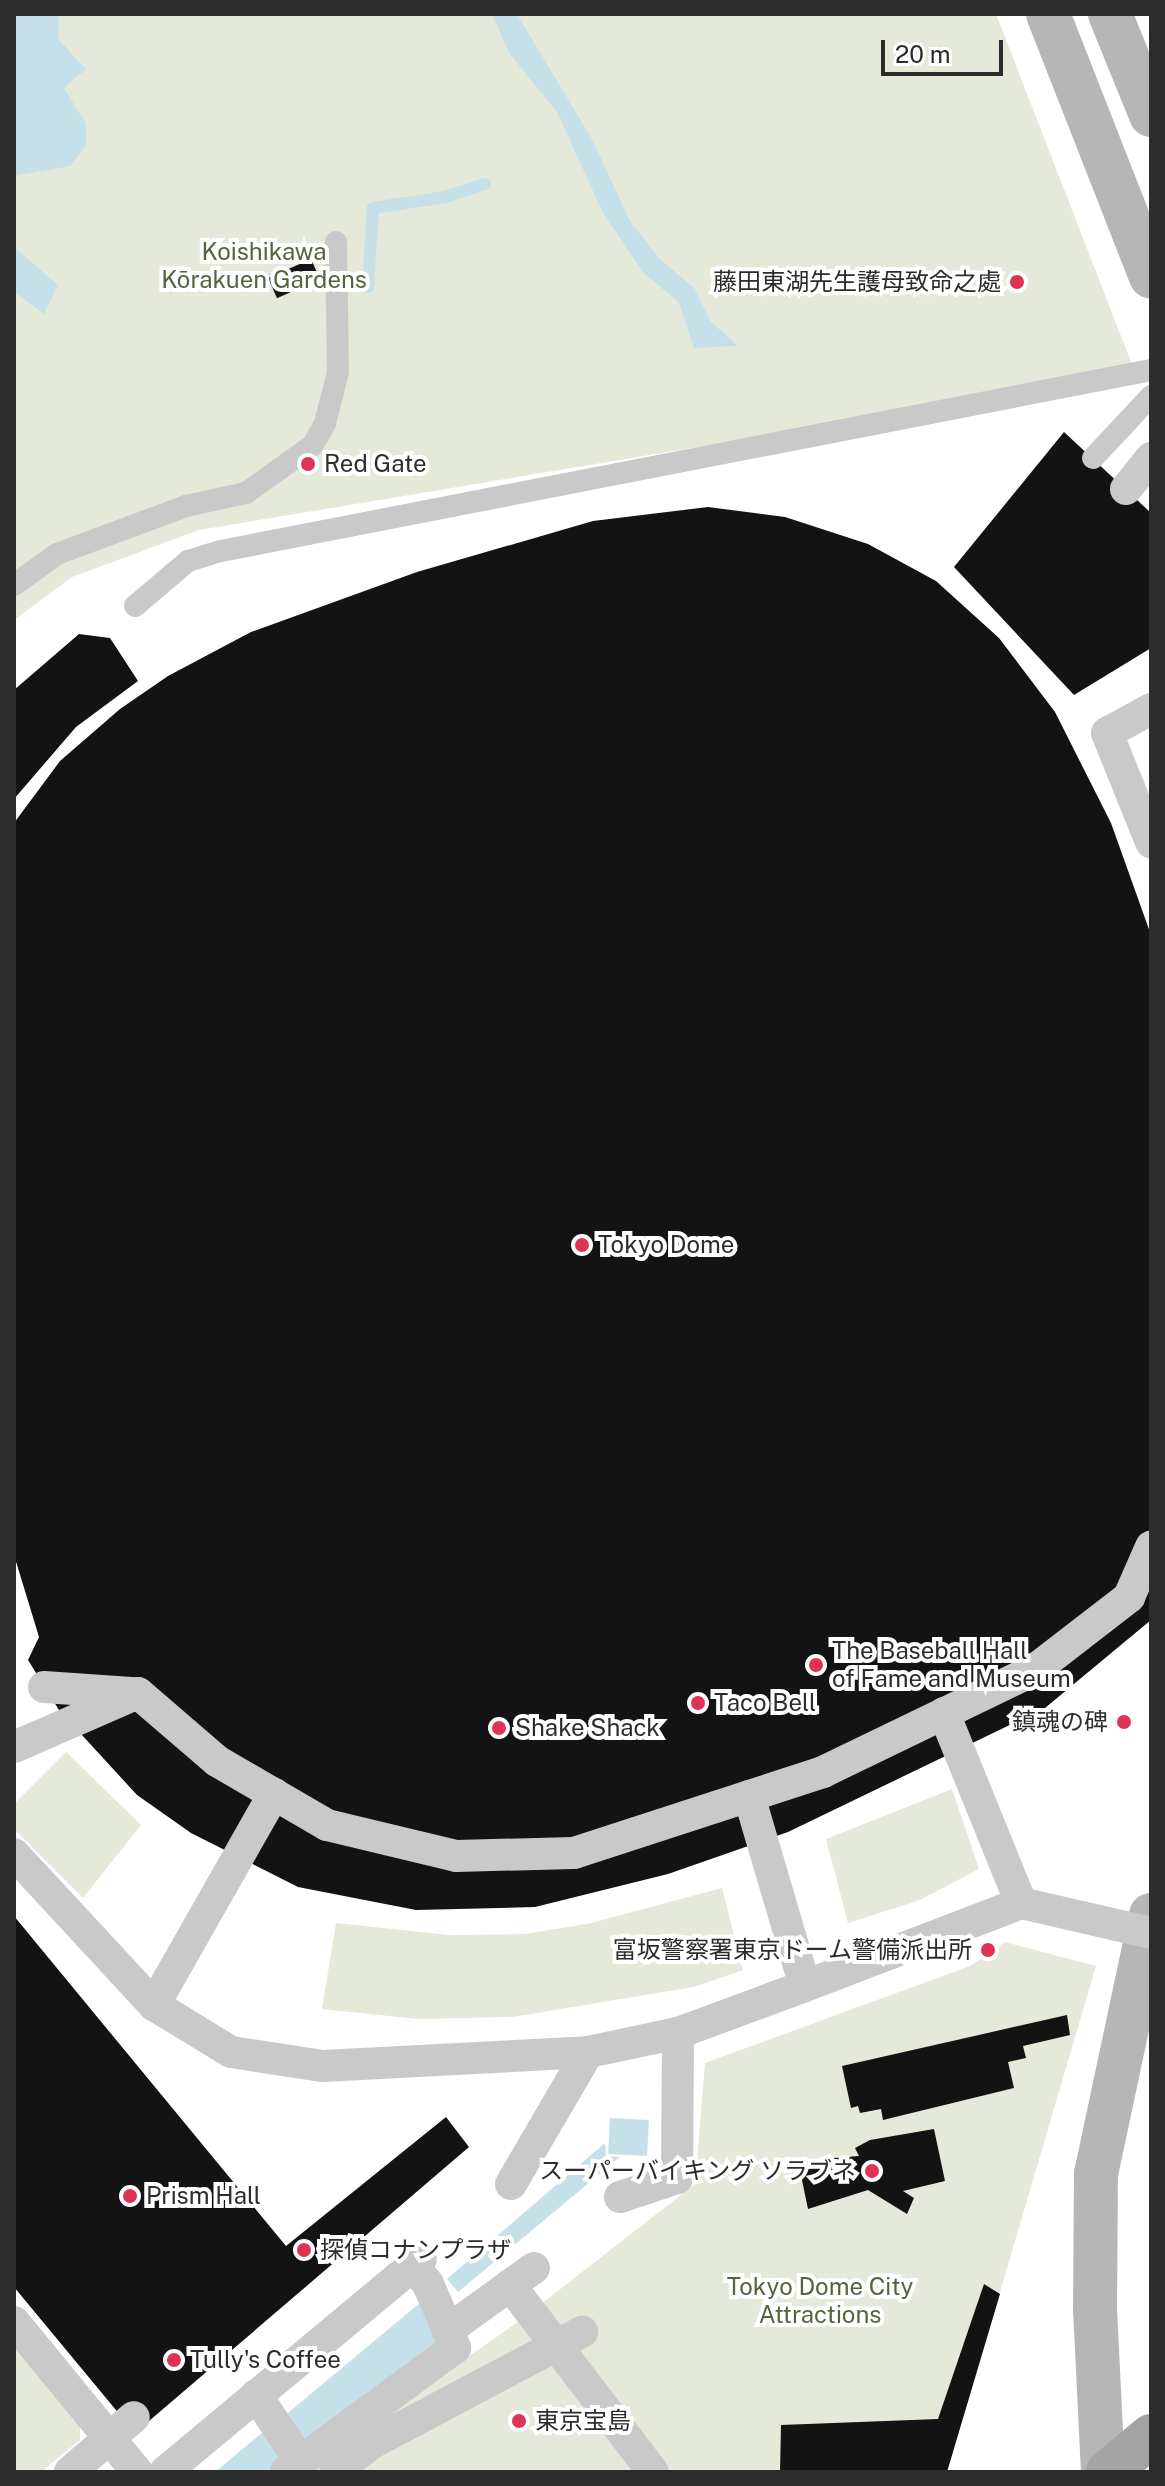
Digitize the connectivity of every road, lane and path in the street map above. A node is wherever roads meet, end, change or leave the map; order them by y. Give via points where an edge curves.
1 (1048, 14) edge
2 (1110, 14) edge
3 (1151, 115) edge
4 (336, 242) dead end
5 (1151, 277) edge
6 (1151, 370) edge
7 (1151, 396) edge
8 (1093, 458) dead end
9 (1151, 458) edge
10 (1126, 489) dead end
11 (14, 585) edge
12 (135, 606) dead end
13 (1151, 709) edge
14 (1151, 842) edge
15 (1151, 1547) edge
16 (44, 1687) dead end
17 (138, 1693) junction
18 (944, 1713) junction
19 (14, 1747) edge
20 (274, 1794) junction
21 (749, 1796) junction
22 (14, 1854) edge
23 (1021, 1903) junction
24 (1151, 1915) edge
25 (1151, 1933) edge
26 (805, 1986) junction
27 (154, 2005) junction
28 (678, 2033) junction
29 (588, 2052) junction
30 (511, 2184) dead end
31 (620, 2197) dead end
32 (14, 2322) edge
33 (448, 2330) junction
34 (582, 2332) dead end
35 (256, 2395) junction
36 (134, 2417) dead end
37 (1151, 2436) edge
38 (293, 2466) edge
39 (70, 2472) edge
40 (137, 2472) edge
41 (165, 2472) edge
42 (335, 2472) edge
43 (653, 2472) edge
44 (1106, 2472) edge

1 - 5 main road
2 - 3 main road
4 - 11 lane via 338,372 325,423 313,445 246,493 186,506 57,554
6 - 12 lane via 221,551 188,561
7 - 8 lane
9 - 10 street
13 - 14 street via 1107,733
15 - 18 street via 1129,1597 1036,1669
16 - 17 street
17 - 19 street
17 - 20 street via 217,1761
18 - 21 street via 823,1772
18 - 23 street
20 - 21 street via 327,1825 456,1856 574,1853
20 - 27 street
21 - 26 street
22 - 27 street
23 - 25 street, bridge
23 - 26 street
24 - 44 main road via 1096,2174 1095,2311
26 - 28 street
27 - 29 street via 231,2052 323,2066
28 - 29 street
28 - 31 street via 677,2178
29 - 30 street
32 - 40 street
33 - 35 street via 417,2262
33 - 38 street via 455,2348
33 - 43 street via 522,2277
34 - 42 street, bridge via 372,2443
35 - 38 street
35 - 41 street
36 - 39 street, bridge
37 - 44 main road

